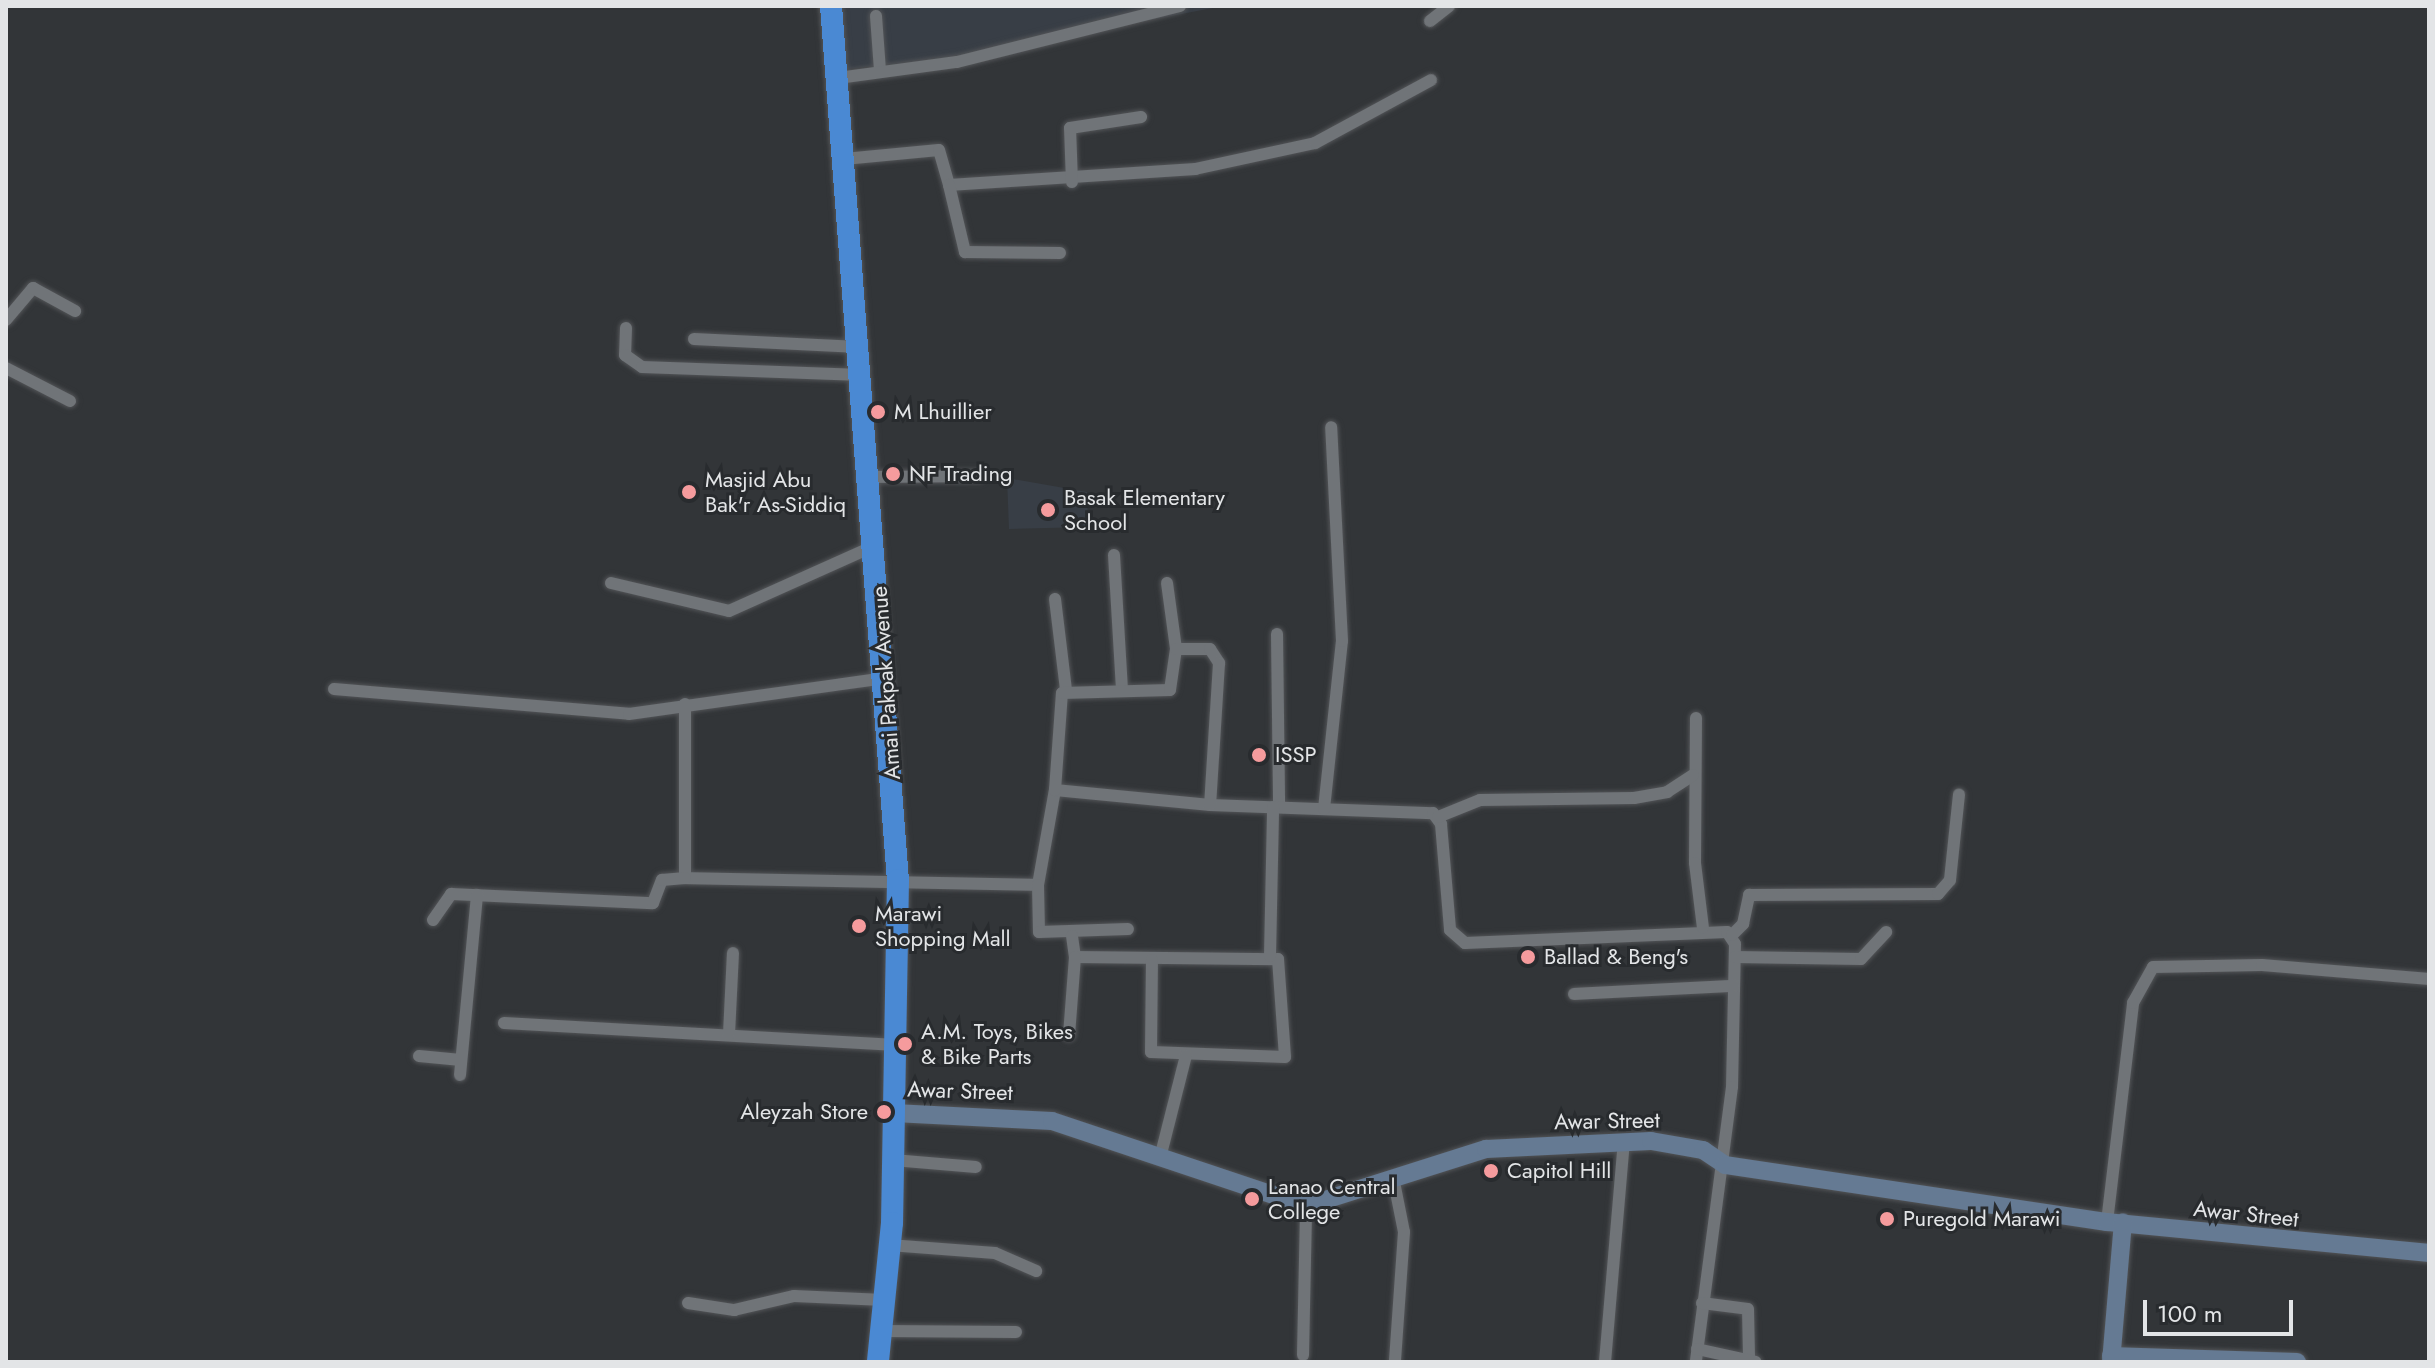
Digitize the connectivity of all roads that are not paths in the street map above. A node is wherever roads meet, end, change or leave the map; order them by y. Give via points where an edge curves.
1 (831, 6) edge
2 (1119, 6) edge
3 (1180, 6) edge
4 (1449, 6) edge
5 (876, 16) dead end
6 (1123, 21) junction
7 (1430, 21) dead end
8 (880, 71) junction
9 (838, 78) junction
10 (1431, 80) dead end
11 (1141, 117) dead end
12 (844, 159) junction
13 (1072, 182) junction
14 (949, 185) junction
15 (1060, 253) dead end
16 (75, 311) dead end
17 (6, 320) edge
18 (626, 328) dead end
19 (694, 339) dead end
20 (859, 347) junction
21 (6, 370) edge
22 (862, 375) junction
23 (70, 401) dead end
24 (1331, 427) dead end
25 (979, 476) dead end
26 (871, 477) junction
27 (877, 544) junction
28 (1114, 555) dead end
29 (611, 583) dead end
30 (1167, 583) dead end
31 (1055, 599) dead end
32 (1277, 634) dead end
33 (1176, 649) junction
34 (888, 678) junction
35 (334, 689) dead end
36 (1066, 690) junction
37 (1122, 690) junction
38 (685, 704) junction
39 (1696, 718) dead end
40 (1693, 775) junction
41 (1055, 790) junction
42 (1959, 794) dead end
43 (1210, 805) junction
44 (1276, 807) junction
45 (1324, 809) junction
46 (1438, 817) junction
47 (685, 878) junction
48 (898, 880) junction
49 (1038, 885) junction
50 (477, 895) junction
51 (433, 920) dead end
52 (1703, 928) junction
53 (1128, 929) dead end
54 (1886, 932) dead end
55 (1732, 935) junction
56 (1072, 936) junction
57 (733, 953) dead end
58 (1270, 956) junction
59 (1075, 957) junction
60 (1735, 957) junction
61 (1152, 960) junction
62 (2429, 979) edge
63 (1734, 986) junction
64 (1574, 994) dead end
65 (504, 1023) dead end
66 (729, 1034) junction
67 (1069, 1035) dead end
68 (896, 1045) junction
69 (1186, 1055) junction
70 (419, 1056) dead end
71 (461, 1060) junction
72 (460, 1075) dead end
73 (894, 1113) junction
74 (1624, 1141) junction
75 (1160, 1158) junction
76 (893, 1160) junction
77 (1717, 1162) junction
78 (976, 1167) dead end
79 (1393, 1177) junction
80 (1306, 1206) junction
81 (2115, 1223) junction
82 (889, 1245) junction
83 (2429, 1253) edge
84 (1036, 1271) dead end
85 (884, 1300) junction
86 (688, 1303) dead end
87 (1702, 1303) junction
88 (881, 1331) junction
89 (1016, 1332) dead end
90 (1303, 1355) dead end
91 (1696, 1355) edge
92 (2111, 1359) edge
93 (1753, 1360) edge
94 (878, 1362) edge
95 (1395, 1362) edge
96 (1605, 1362) edge
97 (2297, 1362) edge

1 - 9 highway, Amai Pakpak Avenue
2 - 6 street
3 - 6 street
4 - 7 street
5 - 8 street
6 - 8 street via 957,62
8 - 9 street
9 - 12 highway, Amai Pakpak Avenue
10 - 13 street via 1341,132 1275,155
11 - 13 street via 1070,128
12 - 14 street via 935,149
12 - 20 highway, Amai Pakpak Avenue
13 - 14 street
14 - 15 street via 965,252
16 - 17 street via 33,288
18 - 22 street via 625,355 642,367
19 - 20 street
20 - 22 highway, Amai Pakpak Avenue
21 - 23 street
22 - 26 highway, Amai Pakpak Avenue
24 - 45 street via 1342,641
25 - 26 street
26 - 27 highway, Amai Pakpak Avenue
27 - 29 street via 729,611
27 - 34 highway, Amai Pakpak Avenue
28 - 37 street
30 - 33 street
31 - 36 street
32 - 44 street
33 - 37 street via 1173,689
33 - 43 street via 1217,652
34 - 38 street
34 - 48 highway, Amai Pakpak Avenue
35 - 38 street via 585,715
36 - 37 street
36 - 41 street via 1059,704
38 - 47 street
39 - 40 street
40 - 46 street via 1667,792 1634,798 1480,800
40 - 52 street
41 - 43 street
41 - 49 street
42 - 55 street via 1950,880 1938,894 1749,895 1743,924
43 - 44 street
44 - 45 street
44 - 58 street
45 - 46 street via 1425,810
46 - 52 street via 1450,930 1458,941
47 - 48 street
47 - 50 street via 662,880 653,903
48 - 49 street
48 - 68 highway, Amai Pakpak Avenue
49 - 56 street via 1036,929
50 - 51 street via 451,894
50 - 71 street
52 - 55 street
53 - 56 street
54 - 60 street via 1861,959
55 - 60 street
56 - 59 street
57 - 66 street
58 - 61 street
58 - 69 street via 1283,966 1285,1057
59 - 61 street
59 - 67 street
60 - 63 street
61 - 69 street via 1148,1047
62 - 81 street via 2262,965 2153,967 2133,1003
63 - 64 street
63 - 77 street via 1732,1087
65 - 66 street
66 - 68 street
68 - 73 highway, Amai Pakpak Avenue
69 - 75 street
70 - 71 street
71 - 72 street
73 - 75 street, Awar Street via 1030,1117
73 - 76 highway, Amai Pakpak Avenue
74 - 77 street, Awar Street via 1693,1147
74 - 79 street, Awar Street via 1486,1149
74 - 96 street
75 - 80 street, Awar Street
76 - 78 street
76 - 82 highway, Amai Pakpak Avenue
77 - 81 street, Awar Street
77 - 87 street
79 - 80 street, Awar Street
79 - 95 street via 1404,1232
80 - 90 street
81 - 83 street, Awar Street
81 - 92 street
82 - 84 street via 995,1253
82 - 85 highway, Amai Pakpak Avenue
85 - 86 street via 794,1296 734,1310
85 - 88 highway, Amai Pakpak Avenue
87 - 91 street
87 - 93 street via 1748,1309
88 - 89 street
88 - 94 highway, Amai Pakpak Avenue
91 - 93 street
92 - 97 street

